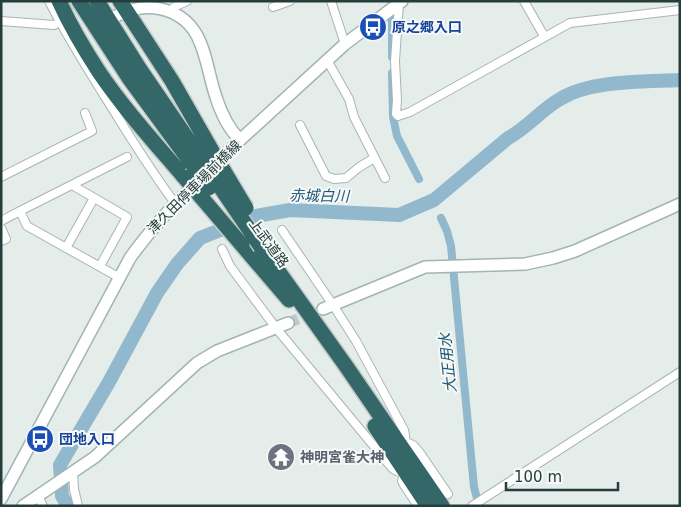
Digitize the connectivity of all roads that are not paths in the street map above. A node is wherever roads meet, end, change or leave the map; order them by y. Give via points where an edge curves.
1 (49, 1) edge
2 (59, 1) edge
3 (79, 1) edge
4 (97, 1) edge
5 (187, 1) edge
6 (290, 1) edge
7 (331, 1) edge
8 (524, 1) edge
9 (399, 3) edge
10 (274, 7) dead end
11 (120, 10) edge
12 (680, 10) edge
13 (169, 11) junction
14 (1, 21) edge
15 (60, 22) junction
16 (94, 29) dead end
17 (544, 36) junction
18 (78, 39) junction
19 (345, 44) junction
20 (328, 60) junction
21 (85, 114) dead end
22 (300, 126) dead end
23 (240, 140) junction
24 (127, 157) dead end
25 (374, 158) junction
26 (198, 163) junction
27 (1, 177) edge
28 (384, 178) dead end
29 (72, 185) junction
30 (94, 198) junction
31 (175, 203) junction
32 (680, 204) edge
33 (20, 211) junction
34 (1, 221) edge
35 (1, 228) edge
36 (282, 230) dead end
37 (1, 241) edge
38 (255, 244) junction
39 (66, 248) junction
40 (222, 249) dead end
41 (100, 266) junction
42 (120, 278) junction
43 (328, 307) junction
44 (288, 323) tunnel mouth
45 (276, 328) junction
46 (680, 372) edge
47 (405, 446) junction
48 (410, 468) junction
49 (73, 473) junction
50 (41, 498) edge
51 (1, 499) edge
52 (445, 500) edge
53 (474, 505) edge
54 (23, 506) edge
55 (78, 506) edge
56 (418, 506) edge
57 (428, 506) edge

1 - 15 street
2 - 18 highway
3 - 26 highway, 上武道路 via 129,78
4 - 26 highway, 上武道路
5 - 13 street
6 - 10 street
7 - 19 street
8 - 17 street
9 - 17 street via 395,62 398,116
9 - 19 street, 津久田停車場前橋線
11 - 13 street via 150,7
11 - 26 highway via 172,81
12 - 17 street via 570,23
13 - 23 street via 183,19 198,37 219,106 229,128
14 - 15 street via 54,25
15 - 31 street via 133,142
16 - 18 street
18 - 26 highway via 112,90
19 - 20 street, 津久田停車場前橋線
20 - 23 street, 津久田停車場前橋線
20 - 25 street
21 - 27 street via 92,131
22 - 25 street via 326,176 346,178
23 - 31 street, 津久田停車場前橋線
24 - 29 street
25 - 28 street
26 - 38 highway, 上武道路, bridge
26 - 38 highway, bridge
29 - 30 street
29 - 33 street
30 - 39 street
30 - 41 street via 127,217
31 - 42 street, 津久田停車場前橋線 via 145,237
32 - 43 street via 553,258 525,264 425,267
33 - 34 street
33 - 39 street via 27,226
35 - 37 street via 6,239
36 - 43 street
38 - 47 highway, 上武道路
38 - 48 highway, 上武道路
39 - 41 street
40 - 45 street via 230,266
41 - 42 street
42 - 51 street, 津久田停車場前橋線
43 - 47 street via 356,341 404,430
44 - 45 street
45 - 48 street via 392,468 401,472
45 - 49 street via 217,351 197,363 95,457
46 - 53 street
47 - 48 highway, 上武道路
47 - 52 street via 413,445 420,453
48 - 52 highway, 上武道路
48 - 56 street via 403,483
48 - 57 highway, 上武道路
49 - 50 street
49 - 55 street
50 - 54 street

